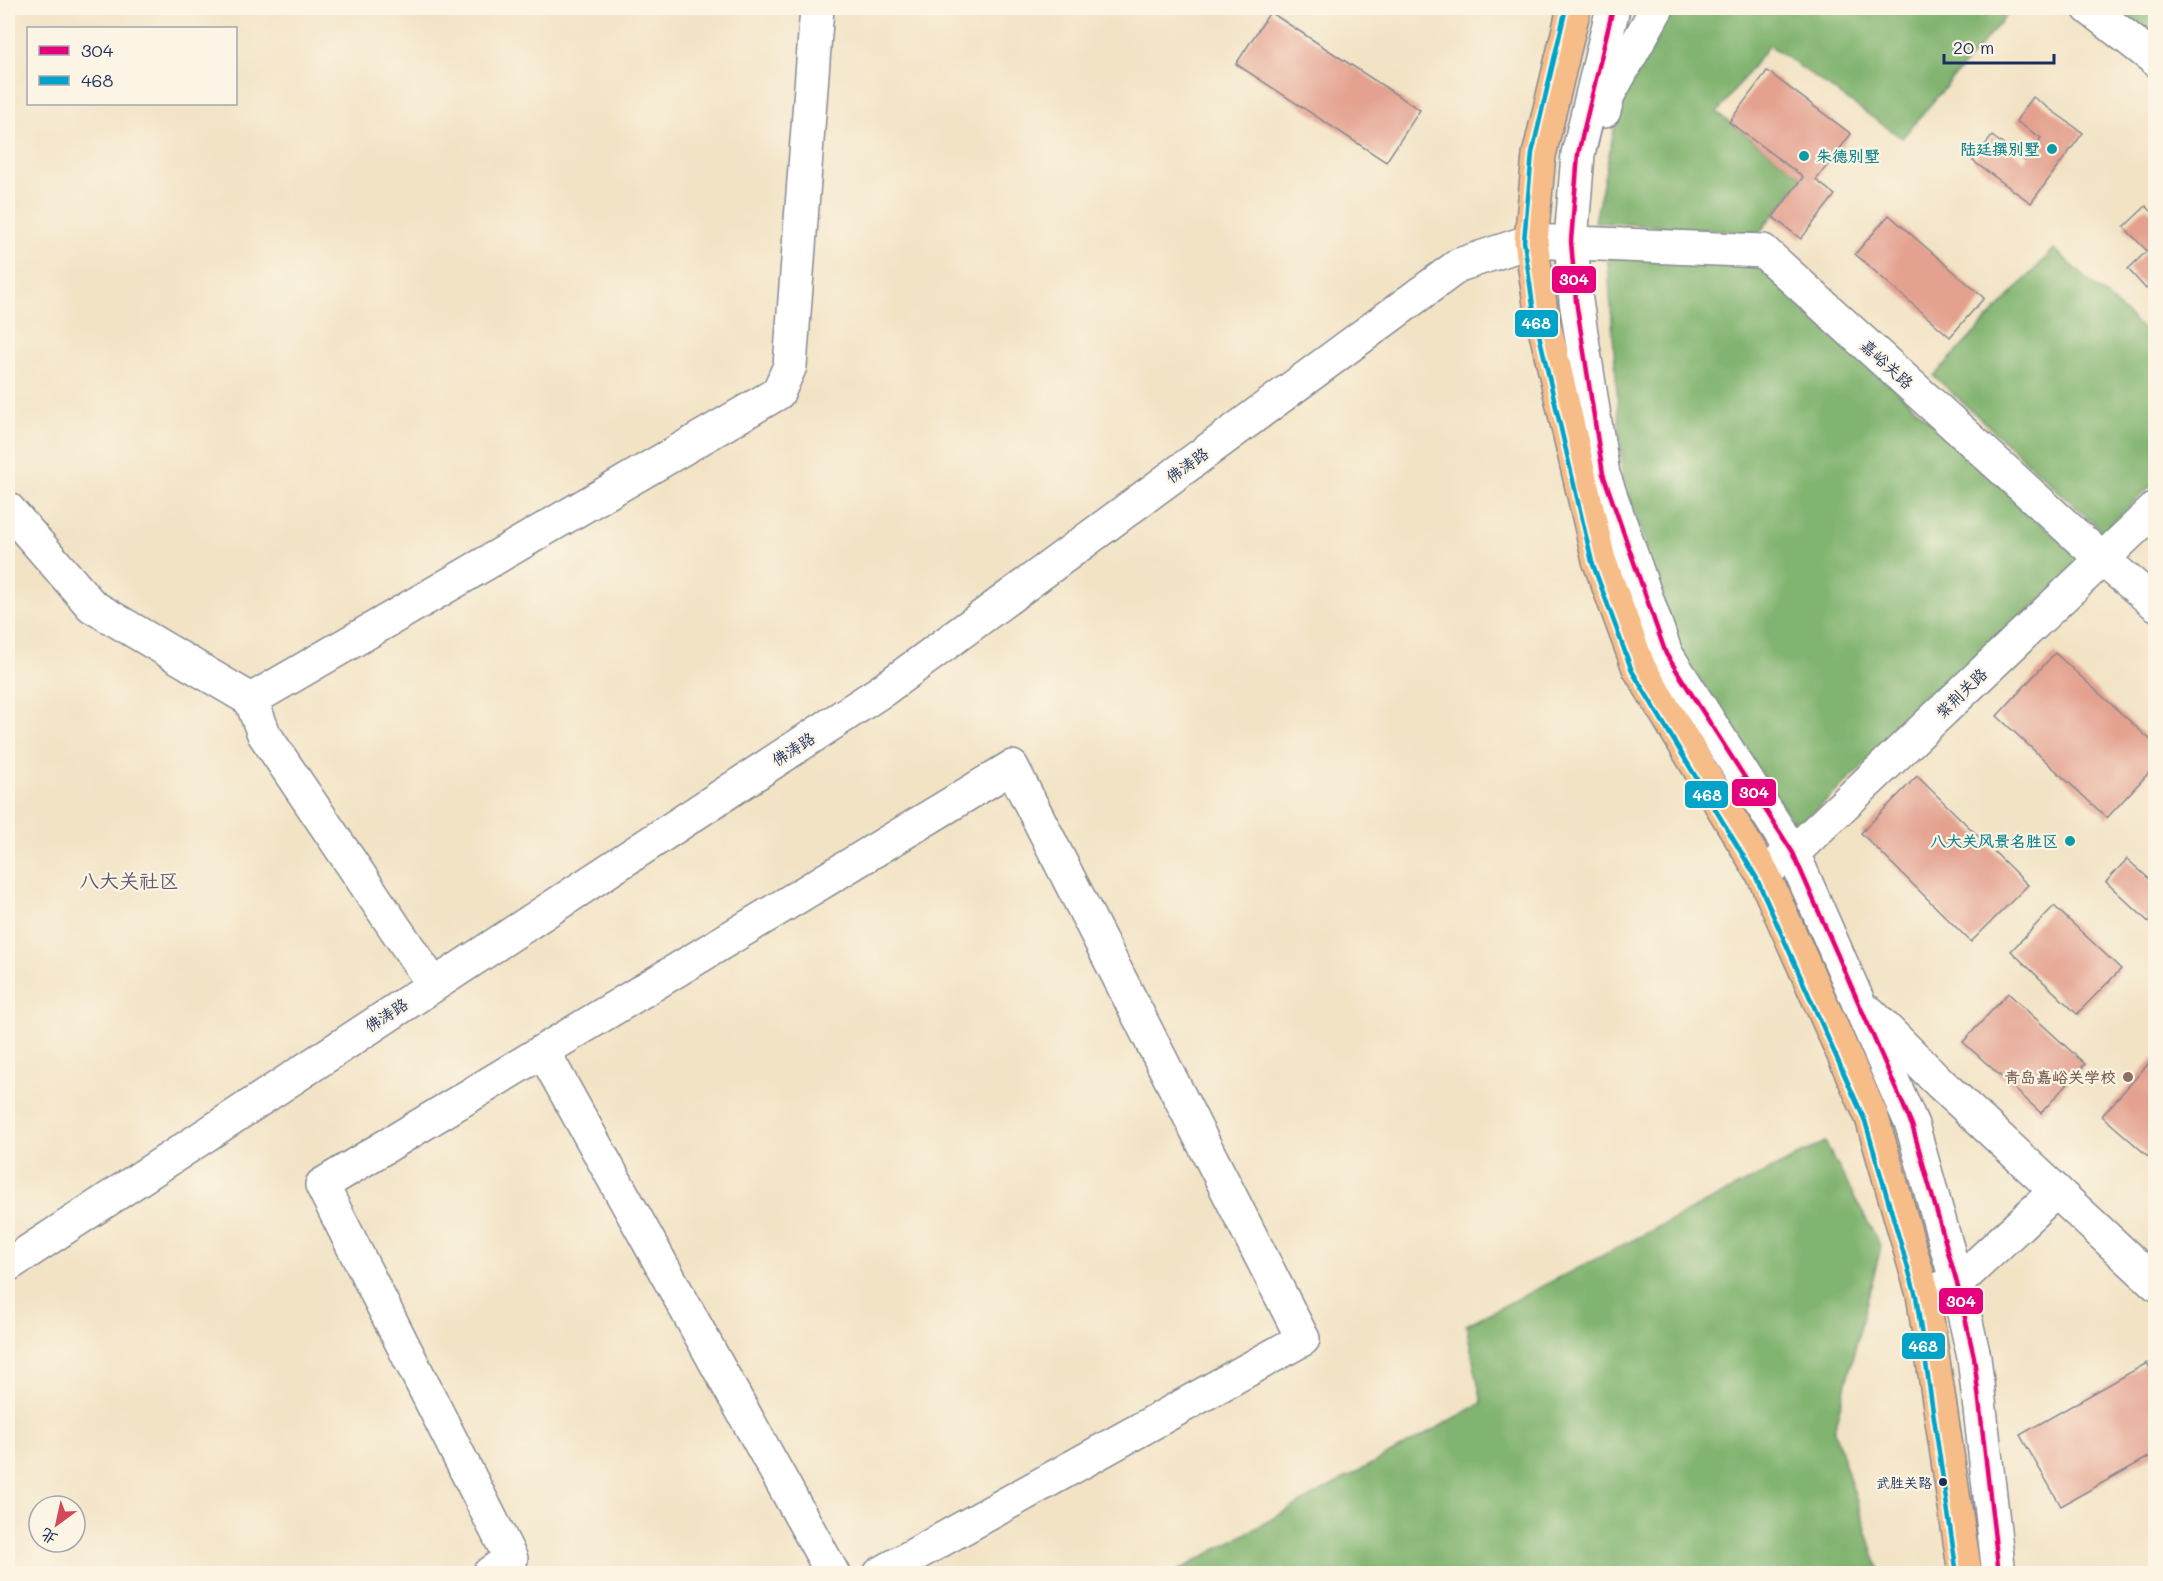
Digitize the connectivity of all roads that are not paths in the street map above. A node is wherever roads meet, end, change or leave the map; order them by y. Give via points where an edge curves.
1 (817, 8) edge
2 (1574, 8) edge
3 (1612, 8) edge
4 (1657, 8) edge
5 (2089, 8) edge
6 (2156, 60) edge
7 (1531, 241) junction
8 (1571, 241) junction
9 (2156, 508) edge
10 (8, 509) edge
11 (2102, 559) junction
12 (2156, 604) edge
13 (251, 700) junction
14 (1793, 853) junction
15 (1763, 874) junction
16 (434, 984) junction
17 (1857, 1000) junction
18 (543, 1051) junction
19 (2056, 1191) junction
20 (8, 1265) edge
21 (1957, 1283) junction
22 (2156, 1284) edge
23 (1923, 1294) junction
24 (489, 1574) edge
25 (833, 1574) edge
26 (880, 1574) edge
27 (1965, 1574) edge
28 (1999, 1574) edge

1 - 13 street via 790,366 778,393
2 - 7 main road via 1539,155
3 - 8 street via 1578,154
4 - 8 street via 1608,95
5 - 6 street
7 - 8 street, 佛涛路
7 - 15 main road via 1541,311 1599,560 1639,668
7 - 16 street, 佛涛路 via 1459,265 883,690
8 - 11 street, 嘉峪关路 via 1763,251
8 - 14 street via 1576,301 1603,474 1666,654
9 - 11 street, 紫荆关路
10 - 13 street via 92,606
11 - 12 street, 嘉峪关路
11 - 14 street, 紫荆关路
13 - 16 street via 264,734
14 - 15 street, 紫荆关路
14 - 17 street
15 - 23 main road via 1872,1118
16 - 20 street, 佛涛路
17 - 19 street
17 - 21 street via 1912,1125
18 - 24 street via 322,1185 511,1559
18 - 25 street
18 - 26 street via 1012,767 1303,1339
19 - 21 street
19 - 22 street
21 - 23 street
21 - 28 street via 1974,1358
23 - 27 main road

